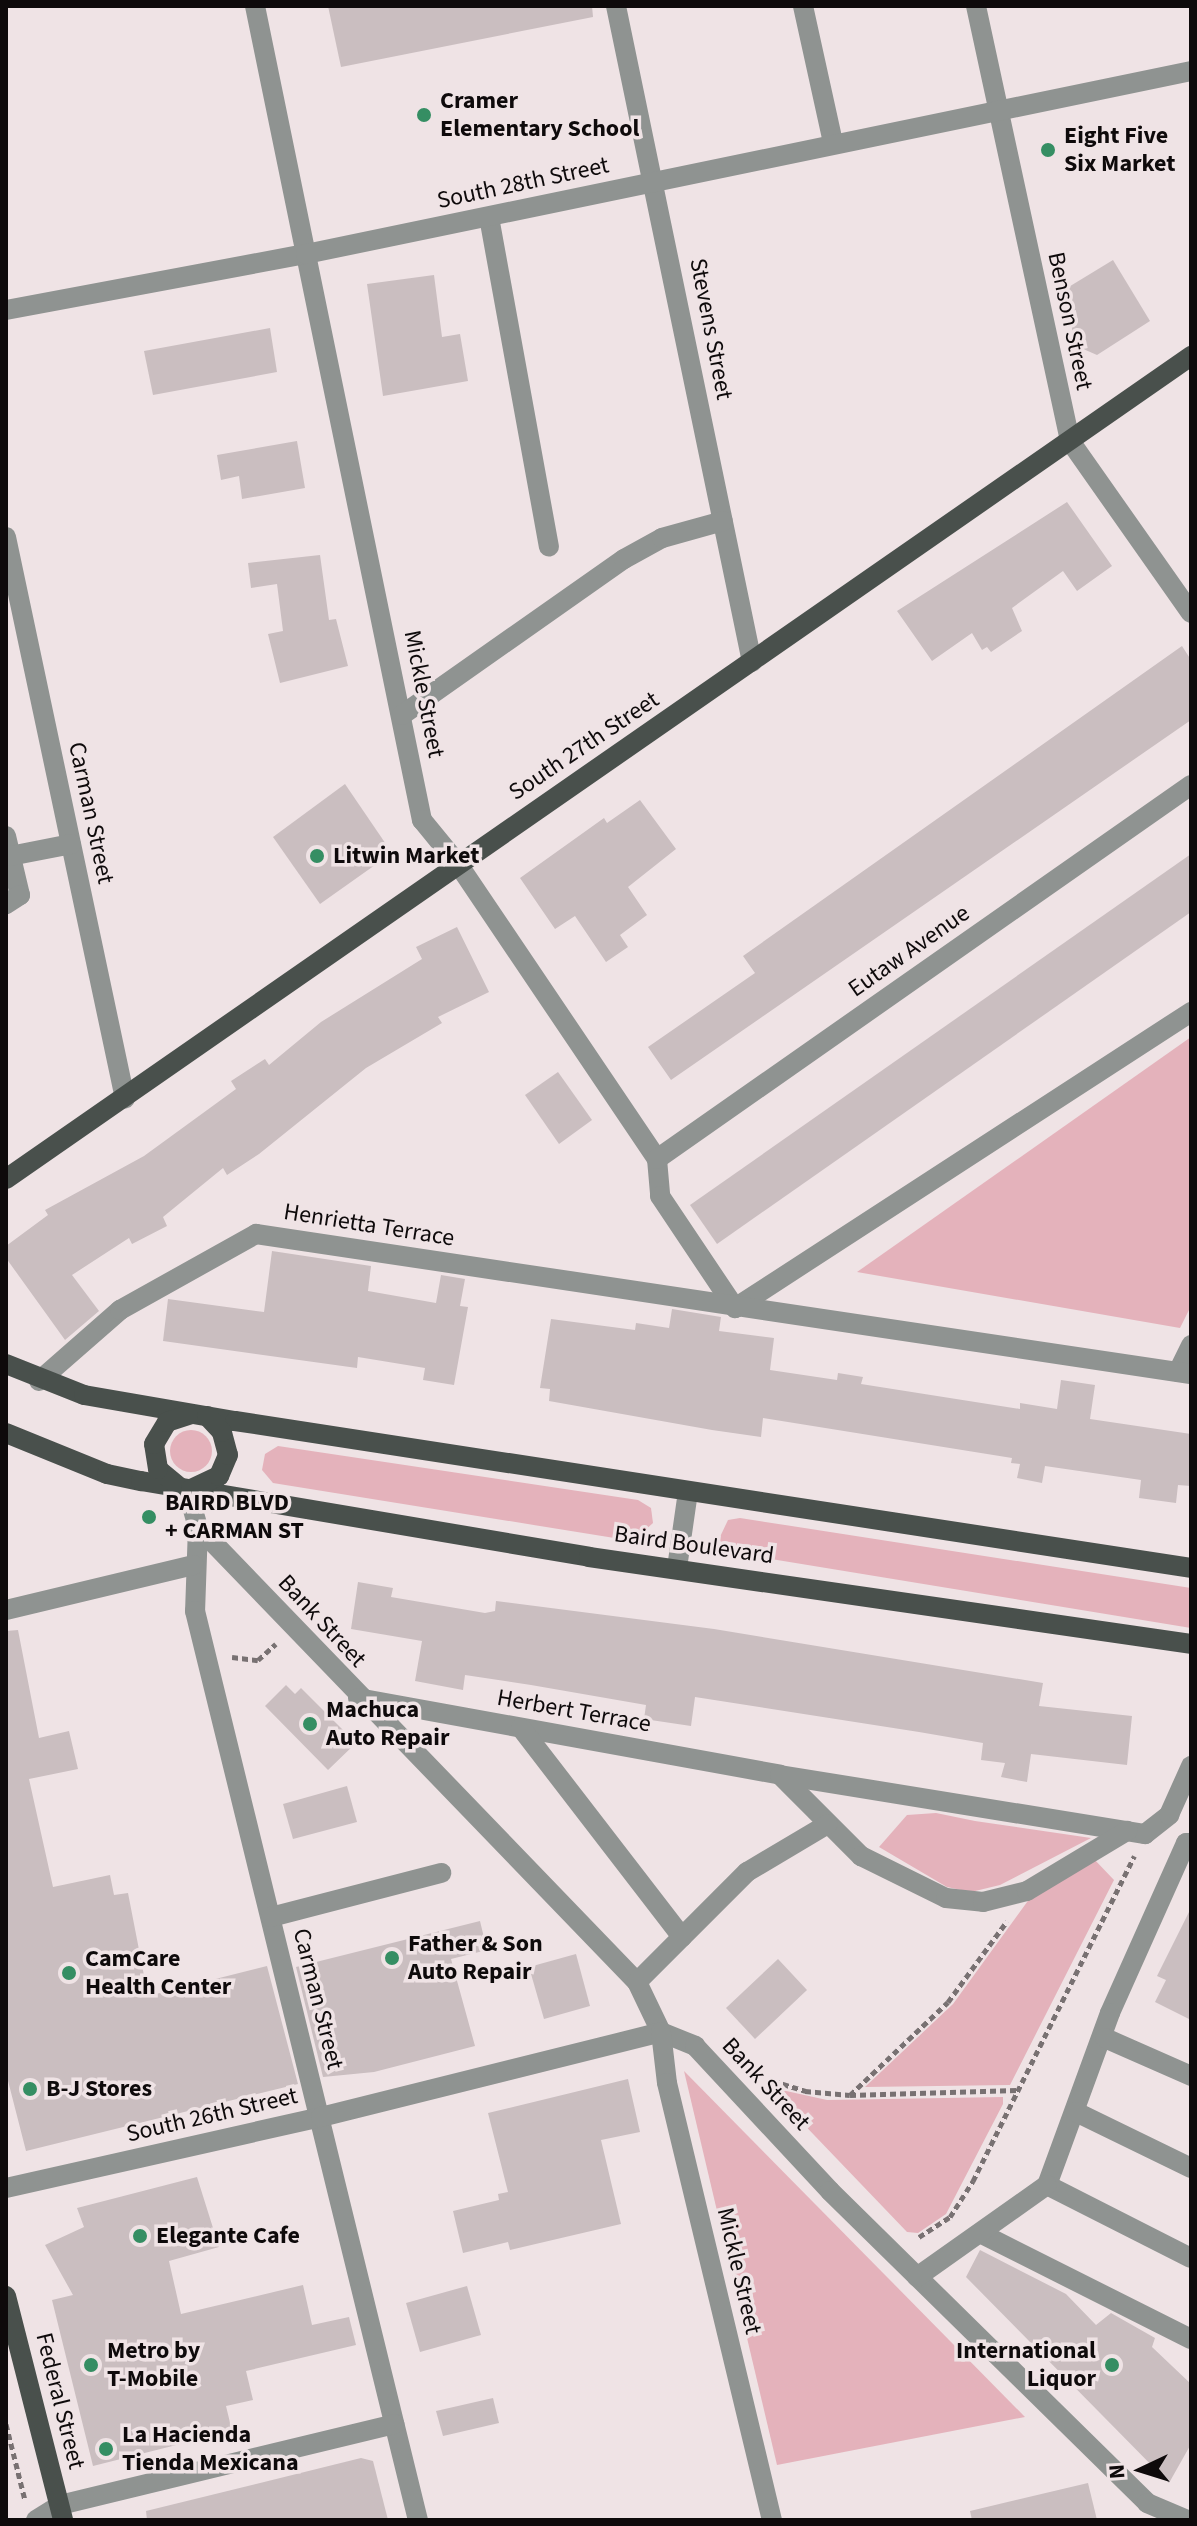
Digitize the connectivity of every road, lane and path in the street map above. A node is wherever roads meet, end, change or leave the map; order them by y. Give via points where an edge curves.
1 (255, 6) edge
2 (616, 6) edge
3 (803, 6) edge
4 (976, 6) edge
5 (1191, 71) edge
6 (998, 111) junction
7 (833, 143) junction
8 (654, 182) junction
9 (489, 217) junction
10 (306, 254) junction
11 (6, 310) edge
12 (1191, 356) edge
13 (1070, 441) junction
14 (723, 521) junction
15 (6, 537) edge
16 (549, 547) dead end
17 (1191, 613) edge
18 (15, 626) edge
19 (752, 662) junction
20 (402, 715) junction
21 (1191, 785) edge
22 (71, 844) junction
23 (8, 846) edge
24 (458, 864) junction
25 (6, 904) edge
26 (1191, 1012) edge
27 (125, 1099) junction
28 (657, 1159) junction
29 (6, 1179) edge
30 (735, 1308) junction
31 (1191, 1345) edge
32 (6, 1364) edge
33 (1184, 1373) edge
34 (39, 1381) junction
35 (203, 1416) junction
36 (6, 1433) edge
37 (187, 1489) junction
38 (688, 1492) junction
39 (198, 1527) junction
40 (194, 1565) junction
41 (677, 1568) junction
42 (1191, 1568) edge
43 (6, 1610) edge
44 (277, 1644) dead end
45 (1191, 1644) edge
46 (226, 1656) dead end
47 (358, 1698) junction
48 (521, 1728) junction
49 (1191, 1766) edge
50 (780, 1775) junction
51 (828, 1824) junction
52 (1136, 1833) junction
53 (1191, 1843) edge
54 (441, 1873) dead end
55 (1027, 1891) junction
56 (271, 1917) junction
57 (682, 1937) junction
58 (637, 1982) junction
59 (661, 2032) junction
60 (1105, 2038) junction
61 (1191, 2076) edge
62 (773, 2081) dead end
63 (1017, 2090) junction
64 (850, 2095) junction
65 (1076, 2112) junction
66 (321, 2117) junction
67 (1191, 2168) edge
68 (1047, 2185) junction
69 (6, 2188) edge
70 (980, 2233) junction
71 (919, 2237) dead end
72 (1191, 2258) edge
73 (917, 2277) junction
74 (6, 2296) edge
75 (1191, 2339) edge
76 (6, 2424) edge
77 (394, 2424) junction
78 (62, 2512) edge
79 (31, 2513) edge
80 (418, 2520) edge
81 (772, 2520) edge
82 (1187, 2520) edge

1 - 10 street, Mickle Street
2 - 8 street, Stevens Street
3 - 7 street
4 - 6 street, Benson Street
5 - 6 street, South 28th Street
6 - 7 street, South 28th Street
6 - 13 street, Benson Street
7 - 8 street, South 28th Street
8 - 9 street, South 28th Street
8 - 14 street, Stevens Street
9 - 10 street, South 28th Street
9 - 16 street
10 - 11 street, South 28th Street
10 - 20 street, Mickle Street
12 - 13 main road, South 27th Street
13 - 17 street, Benson Street
13 - 19 main road, South 27th Street
14 - 19 street, Stevens Street
14 - 20 street via 662,538 624,559
15 - 18 street, Carman Street
18 - 22 street, Carman Street
19 - 24 main road, South 27th Street
20 - 24 street, Mickle Street via 422,820
21 - 28 street, Eutaw Avenue
22 - 23 street
22 - 27 street, Carman Street
23 - 25 street via 20,895
24 - 27 main road, South 27th Street
24 - 28 street, Mickle Street
26 - 30 street
27 - 29 main road, South 27th Street
28 - 30 street, Mickle Street via 660,1196
30 - 33 street, Henrietta Terrace
30 - 34 street, Henrietta Terrace via 256,1234 120,1310
31 - 33 street
32 - 34 main road
34 - 35 main road via 84,1395
35 - 37 main road via 222,1432 228,1455 219,1476
35 - 37 main road via 167,1422 154,1444 158,1469
35 - 38 main road
36 - 37 main road, Baird Boulevard via 107,1474
37 - 39 street, Carman Street
37 - 41 main road, Baird Boulevard
38 - 41 street
38 - 42 main road
39 - 40 street, Carman Street
39 - 47 street, Bank Street
40 - 43 street
40 - 56 street, Carman Street via 195,1611
41 - 45 main road, Baird Boulevard
44 - 46 path via 258,1660
47 - 48 street, Herbert Terrace
47 - 58 street, Bank Street
48 - 50 street, Herbert Terrace
48 - 57 street
49 - 52 street via 1169,1815
50 - 51 street
50 - 52 street, Herbert Terrace
51 - 55 street via 861,1856 946,1898 983,1902
51 - 57 street via 747,1872
52 - 55 street
52 - 63 path
53 - 60 street via 1186,1843 1116,1999
54 - 56 street
55 - 64 path via 948,2002
56 - 66 street, Carman Street
57 - 58 street
58 - 59 street, Bank Street
59 - 66 street, South 26th Street
59 - 73 street, Bank Street via 695,2046
59 - 81 street, Mickle Street via 667,2083
60 - 61 street
60 - 65 street
62 - 64 path via 805,2091
63 - 64 path
63 - 71 path via 950,2217
65 - 67 street
65 - 68 street
66 - 69 street, South 26th Street
66 - 77 street, Carman Street
68 - 70 street
68 - 72 street
70 - 73 street
70 - 75 street
73 - 82 street, Bank Street via 1147,2503
74 - 78 main road, Federal Street
76 - 79 path
77 - 78 street
77 - 80 street, Carman Street
78 - 79 street

